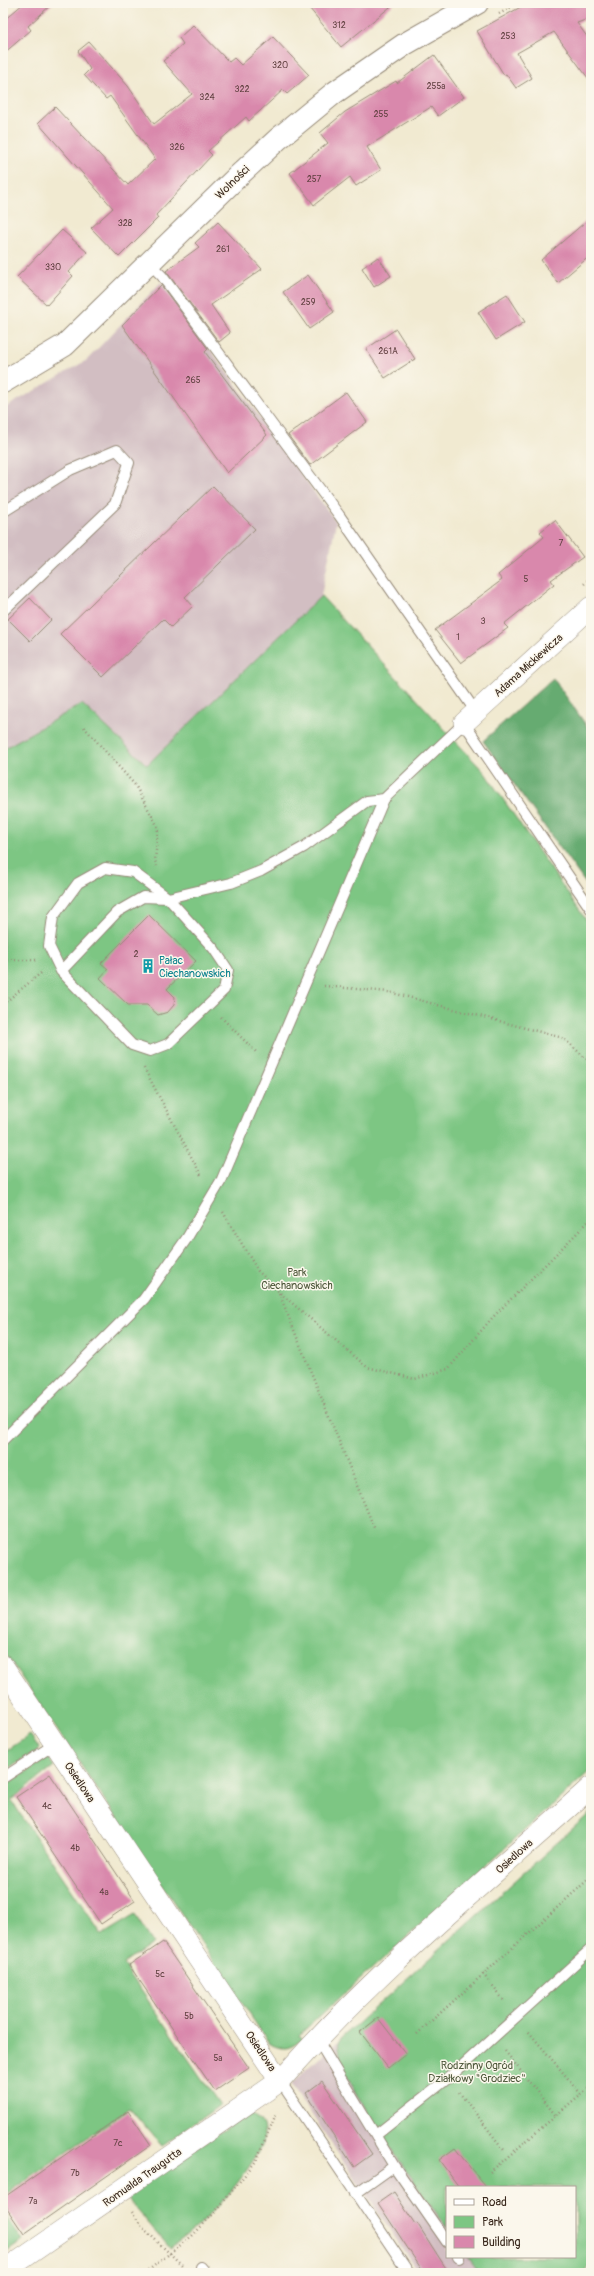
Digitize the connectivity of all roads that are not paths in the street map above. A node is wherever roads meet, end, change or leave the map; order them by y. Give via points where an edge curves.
1 (477, 3) edge
2 (149, 263) junction
3 (3, 382) edge
4 (3, 512) edge
5 (591, 607) edge
6 (3, 611) edge
7 (470, 717) junction
8 (384, 799) junction
9 (168, 898) junction
10 (591, 909) edge
11 (61, 971) junction
12 (3, 1440) edge
13 (3, 1666) edge
14 (55, 1744) junction
15 (3, 1778) edge
16 (591, 1787) edge
17 (591, 1950) edge
18 (317, 2039) junction
19 (283, 2085) junction
20 (376, 2135) junction
21 (394, 2166) junction
22 (355, 2194) junction
23 (446, 2241) edge
24 (3, 2272) edge
25 (409, 2273) edge

1 - 2 street, Wolności via 405,44 334,93 278,138
2 - 3 street, Wolności via 65,345
2 - 7 lane via 162,276 339,514
4 - 6 lane via 70,470 117,450 129,464 115,504
5 - 7 street, Adama Mickiewicza
7 - 8 lane
7 - 10 lane
8 - 9 lane via 367,801 304,848 261,871 231,883
8 - 12 lane via 222,1179 187,1238 144,1299
9 - 11 lane via 143,897 117,912
9 - 11 lane via 133,872 105,868 78,883 53,917 49,946
9 - 11 lane via 214,949 228,970 224,990 168,1044 150,1051 132,1045
13 - 14 street, Osiedlowa
14 - 15 lane
14 - 19 street, Osiedlowa
16 - 18 street, Osiedlowa via 363,1992
17 - 20 lane via 518,2018
18 - 19 street, Osiedlowa
18 - 20 lane
19 - 22 lane
19 - 24 street, Romualda Traugutta
20 - 21 lane
21 - 22 lane
21 - 23 lane
22 - 25 lane

